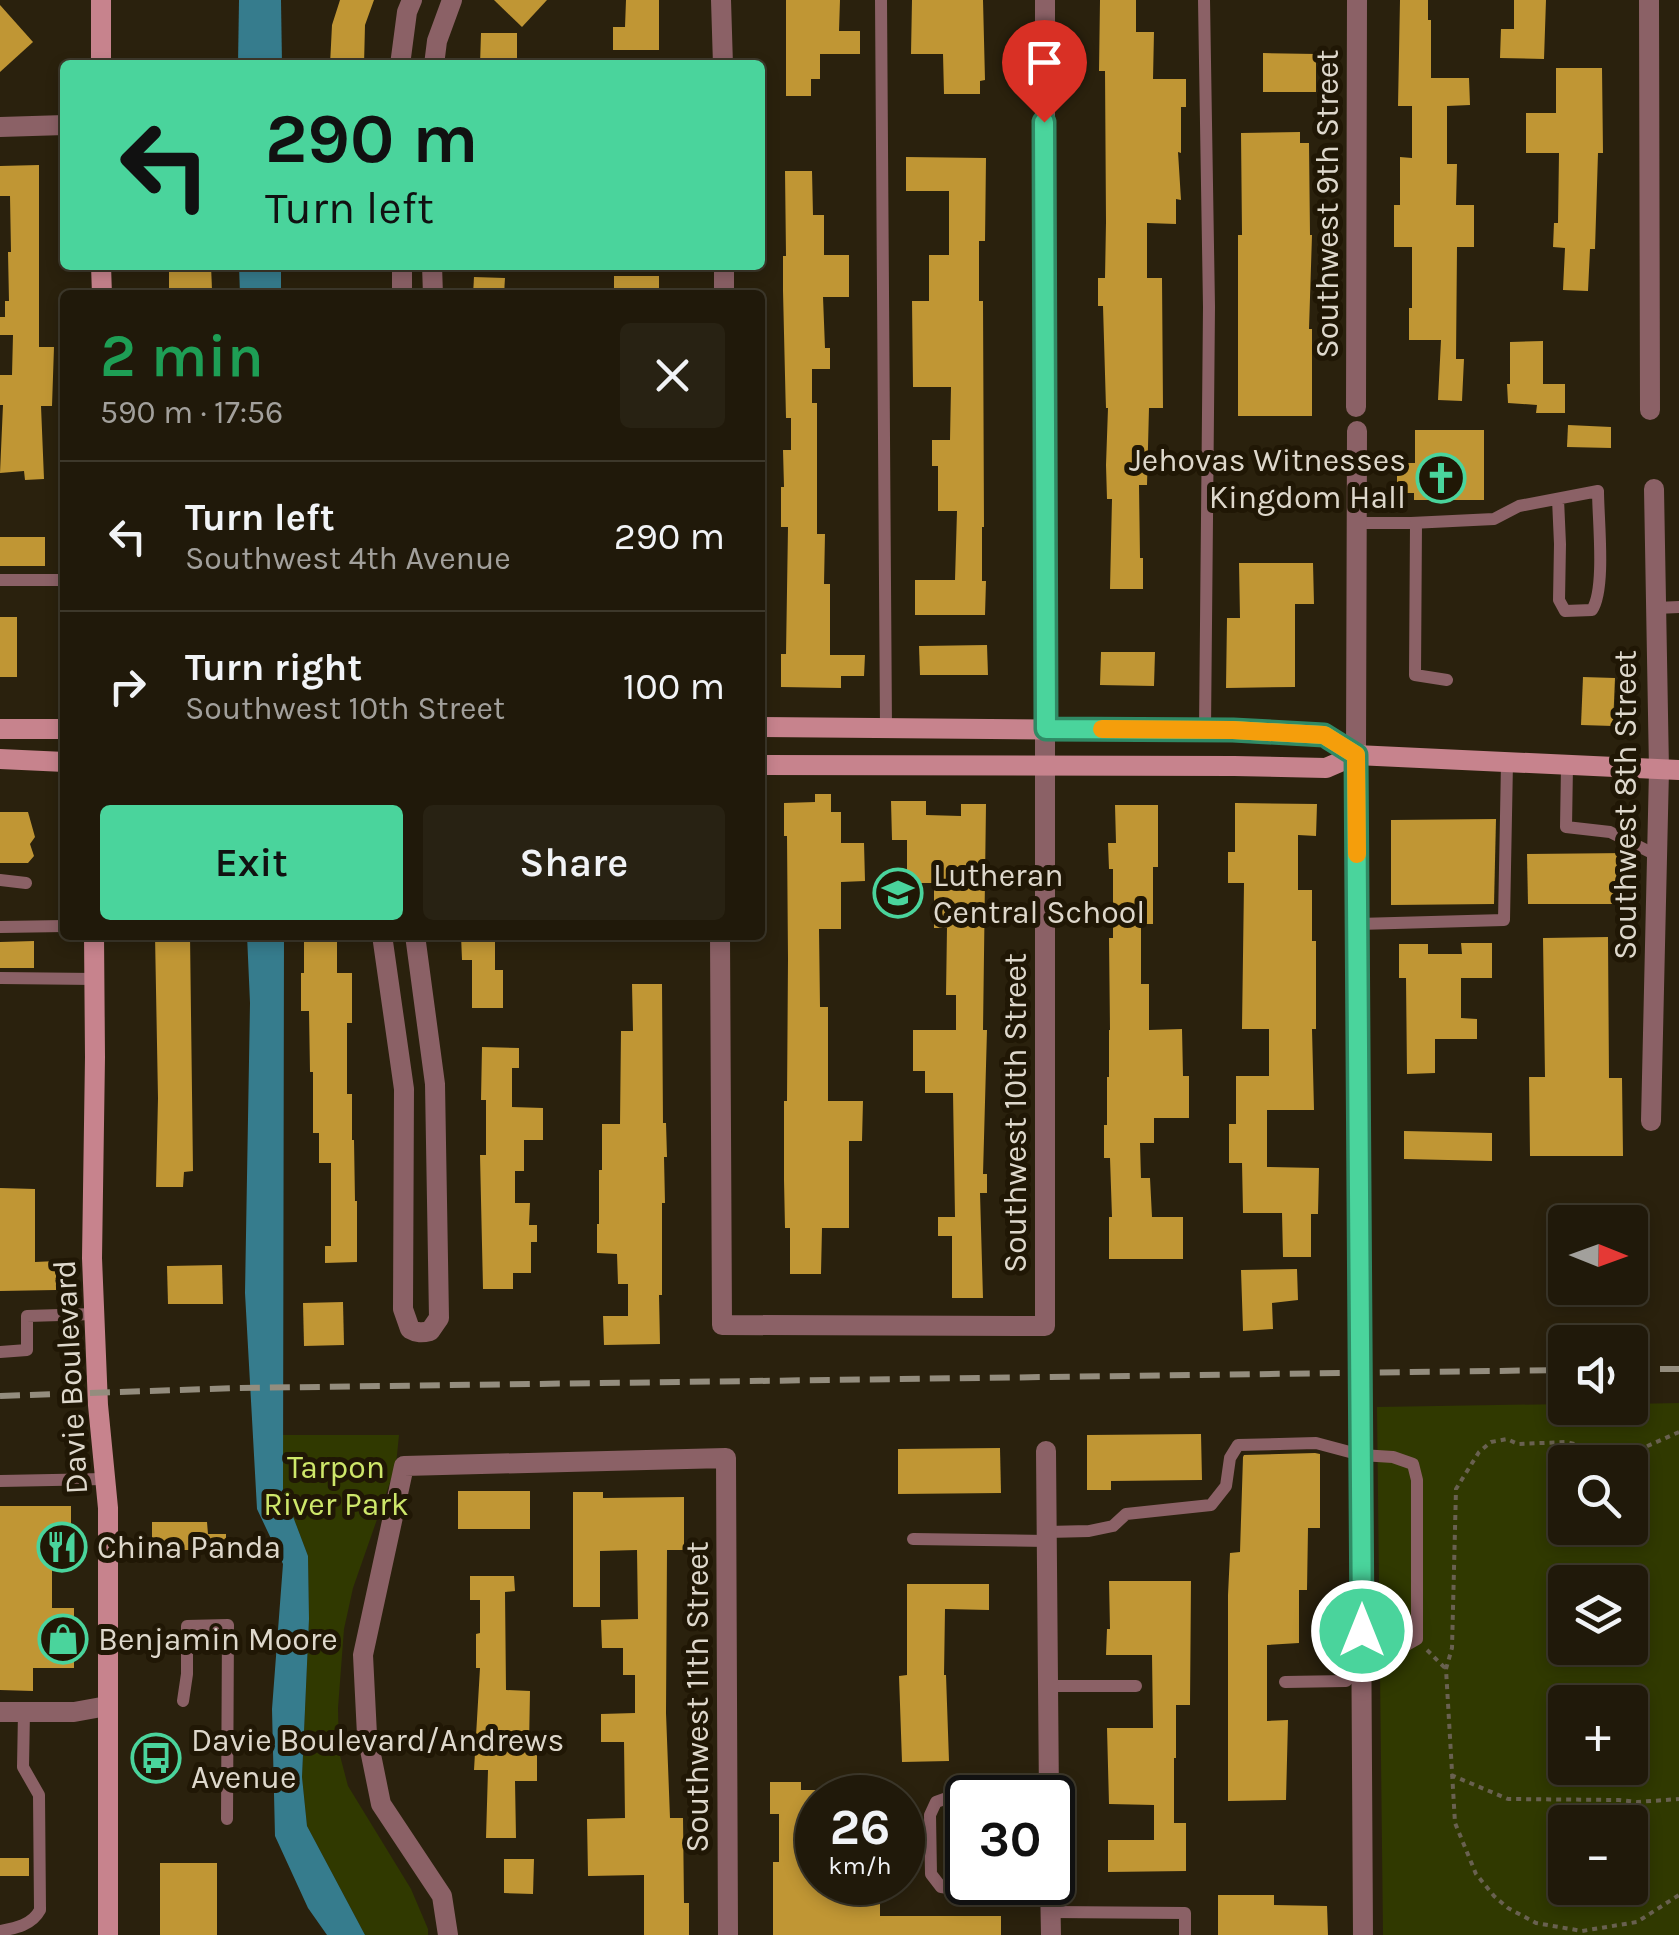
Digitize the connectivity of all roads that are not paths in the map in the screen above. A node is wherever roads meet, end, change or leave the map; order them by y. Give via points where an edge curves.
1 (101, 0) edge
2 (412, 0) edge
3 (452, 0) edge
4 (721, 0) edge
5 (881, 0) edge
6 (1044, 0) edge
7 (1204, 0) edge
8 (1357, 0) edge
9 (1649, 0) edge
10 (101, 60) edge
11 (401, 60) edge
12 (435, 60) edge
13 (723, 60) edge
14 (60, 125) edge
15 (0, 126) edge
16 (1356, 407) dead end
17 (1650, 410) dead end
18 (1357, 431) dead end
19 (1654, 489) dead end
20 (1558, 499) junction
21 (1358, 523) junction
22 (1416, 523) junction
23 (0, 580) edge
24 (60, 580) edge
25 (1679, 607) edge
26 (1656, 608) junction
27 (1447, 680) dead end
28 (765, 726) edge
29 (886, 728) junction
30 (0, 729) edge
31 (60, 729) edge
32 (1046, 729) junction
33 (1205, 730) junction
34 (1356, 755) junction
35 (0, 759) edge
36 (60, 762) edge
37 (1507, 763) junction
38 (1045, 764) junction
39 (765, 765) edge
40 (1567, 766) junction
41 (1669, 770) edge
42 (1656, 855) junction
43 (0, 880) edge
44 (26, 883) dead end
45 (1358, 924) junction
46 (60, 926) edge
47 (0, 927) edge
48 (94, 940) edge
49 (383, 940) edge
50 (415, 940) edge
51 (720, 940) edge
52 (0, 978) edge
53 (95, 979) junction
54 (1651, 1121) dead end
55 (94, 1314) junction
56 (0, 1352) edge
57 (1046, 1451) dead end
58 (1360, 1455) junction
59 (106, 1479) junction
60 (0, 1481) edge
61 (1047, 1536) junction
62 (913, 1540) dead end
63 (1362, 1666) junction
64 (1285, 1682) dead end
65 (1048, 1686) junction
66 (1136, 1686) dead end
67 (183, 1701) dead end
68 (107, 1706) junction
69 (0, 1712) edge
70 (24, 1712) junction
71 (1049, 1775) edge
72 (945, 1799) edge
73 (227, 1820) dead end
74 (945, 1887) edge
75 (1051, 1905) edge
76 (1051, 1912) junction
77 (0, 1931) edge
78 (108, 1935) edge
79 (448, 1935) edge
80 (728, 1935) edge
81 (1051, 1935) edge
82 (1185, 1935) edge
83 (1364, 1935) edge

1 - 10 main road
2 - 11 street
3 - 12 street
4 - 13 street
5 - 29 lane
6 - 32 street, Southwest 10th Street
7 - 33 lane
8 - 16 street, Southwest 9th Street
9 - 17 street
14 - 15 street
18 - 21 street
19 - 26 street, Southwest 8th Street
20 - 20 lane via 1598,491 1599,582 1592,610 1565,610 1559,600
20 - 22 lane via 1518,506 1494,519
21 - 22 lane
21 - 34 street
22 - 27 lane via 1415,676
23 - 24 lane
25 - 26 lane
26 - 41 street, Southwest 8th Street
28 - 29 main road
29 - 32 main road
30 - 31 main road
32 - 33 main road
32 - 38 street, Southwest 10th Street
33 - 34 main road via 1324,735
34 - 37 main road
34 - 38 main road via 1326,768
34 - 45 street
35 - 36 main road
37 - 40 main road
37 - 45 lane via 1504,920
38 - 39 main road
38 - 51 street, Southwest 10th Street via 1044,1326 722,1325
40 - 41 main road
40 - 42 lane via 1566,827 1610,832
41 - 42 street, Southwest 8th Street
42 - 54 street, Southwest 8th Street
43 - 44 lane
45 - 58 street
46 - 47 lane
48 - 53 main road, Davie Boulevard
49 - 50 street via 404,1089 403,1309 410,1329 423,1332 439,1318 438,1158 434,1061
52 - 53 lane
53 - 55 main road, Davie Boulevard
55 - 56 lane via 27,1316 27,1350
55 - 59 main road, Davie Boulevard
57 - 61 street
58 - 61 lane via 1316,1443 1238,1446 1212,1506 1126,1514 1113,1526
58 - 63 street
58 - 63 lane via 1414,1464 1416,1480 1417,1639
59 - 60 lane
59 - 68 main road, Davie Boulevard
61 - 62 lane
61 - 65 street
63 - 64 lane via 1346,1681
63 - 83 street
65 - 66 lane
65 - 71 street
67 - 73 lane via 187,1626 228,1625
68 - 70 street
68 - 78 main road, Davie Boulevard
69 - 70 street
70 - 77 lane via 23,1768 39,1795 40,1910 35,1919
72 - 74 lane via 930,1815 930,1874
75 - 76 street
76 - 81 street
76 - 82 lane via 1185,1913
79 - 80 street, Southwest 11th Street via 442,1896 381,1804 367,1735 363,1656 404,1466 726,1458

